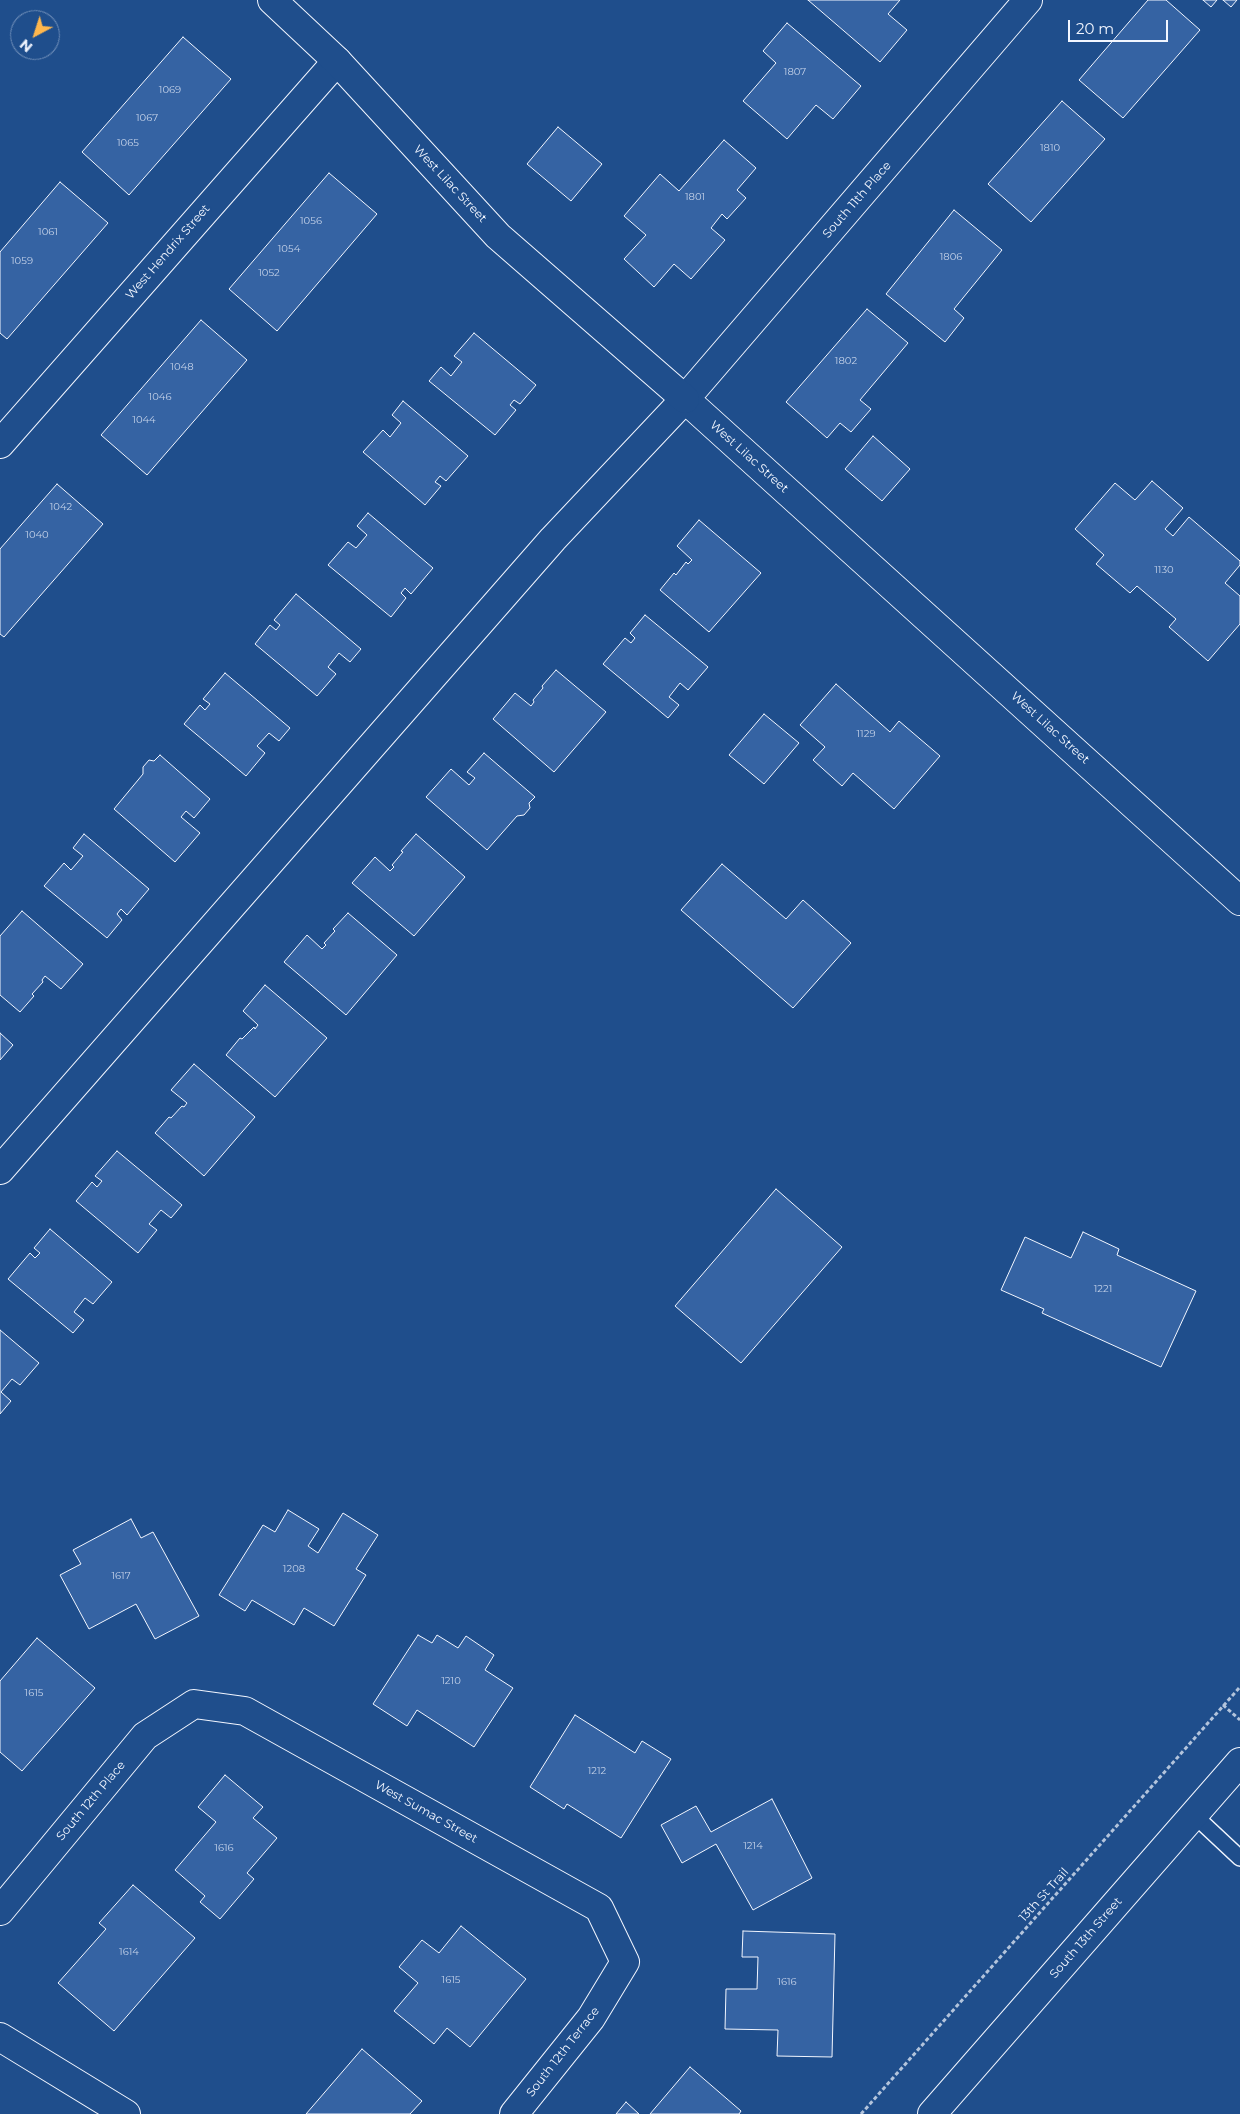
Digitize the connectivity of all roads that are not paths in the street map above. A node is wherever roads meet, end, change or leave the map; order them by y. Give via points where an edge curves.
1 (272, 0) edge
2 (1028, 0) edge
3 (337, 61) junction
4 (685, 399) junction
5 (0, 444) edge
6 (1240, 900) edge
7 (0, 1170) edge
8 (194, 1704) joint
9 (1240, 1762) edge
10 (1194, 1815) junction
11 (1240, 1858) edge
12 (0, 1911) edge
13 (625, 1962) joint
14 (0, 2037) edge
15 (126, 2114) edge
16 (514, 2114) edge
17 (932, 2114) edge

1 - 3 street, West Lilac Street
2 - 4 street, South 11th Place
3 - 4 street, West Lilac Street via 498,236
3 - 5 street, West Hendrix Street
4 - 6 street, West Lilac Street
4 - 7 street, South 11th Place via 553,539
8 - 12 street, South 12th Place via 145,1736
8 - 13 street, West Sumac Street via 245,1711 599,1908
9 - 10 street, South 13th Street
10 - 11 lane
10 - 17 street, South 13th Street
13 - 16 street, South 12th Terrace via 591,2018
14 - 15 street

